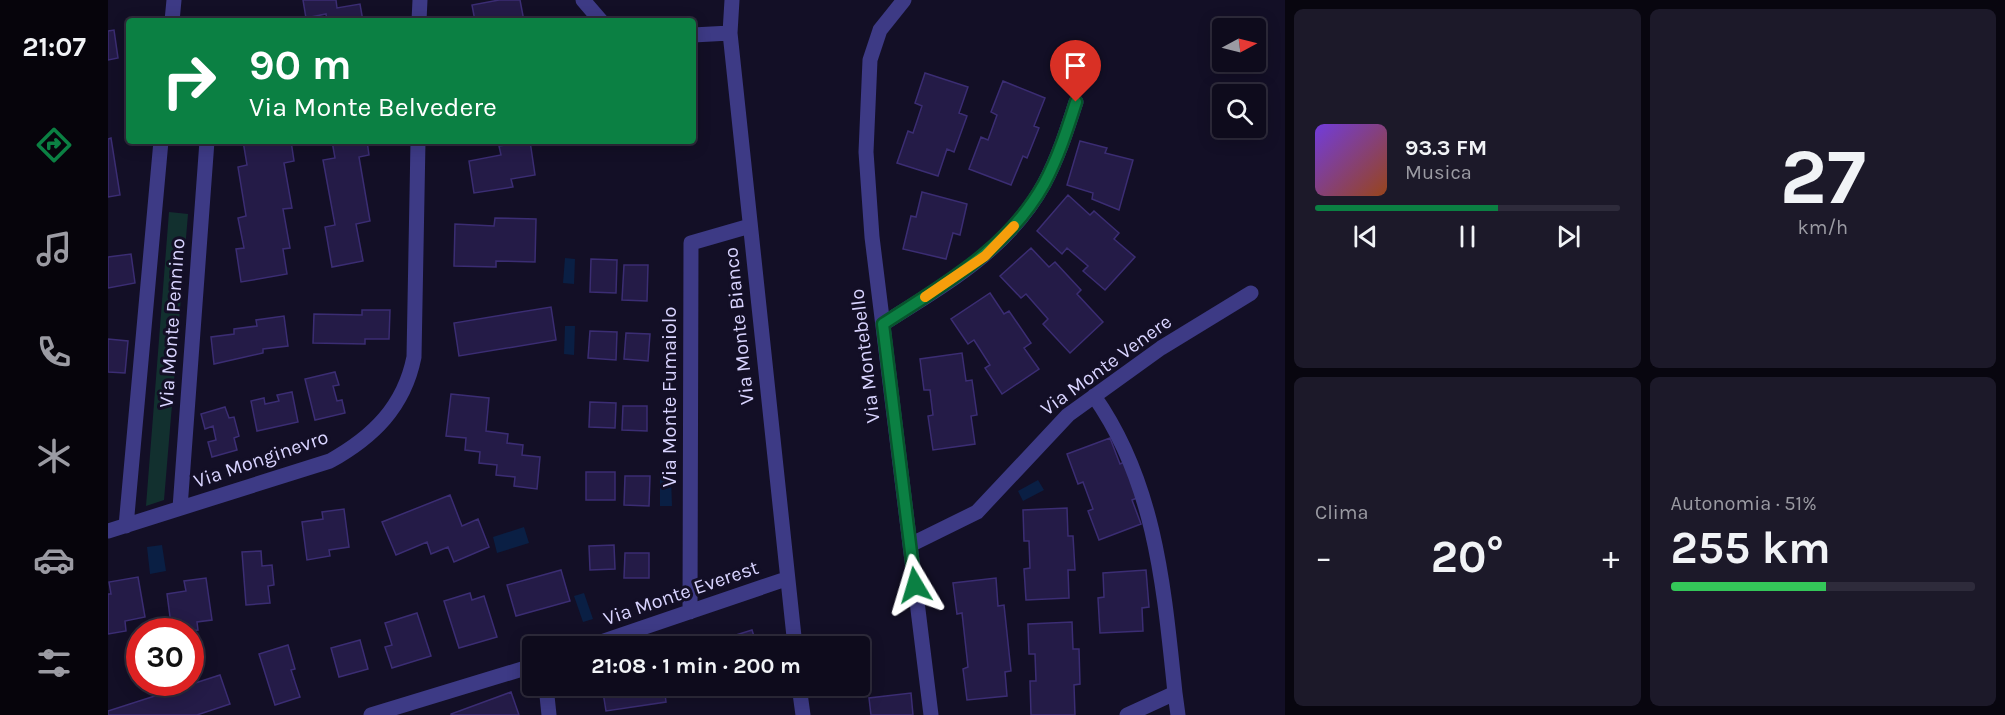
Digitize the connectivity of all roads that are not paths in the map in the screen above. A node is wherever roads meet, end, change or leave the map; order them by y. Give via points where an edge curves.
1 (174, 0) edge
2 (420, 0) edge
3 (583, 0) edge
4 (732, 0) edge
5 (904, 0) edge
6 (172, 18) edge
7 (419, 18) edge
8 (598, 18) edge
9 (730, 33) junction
10 (696, 35) edge
11 (1076, 102) dead end
12 (161, 144) edge
13 (207, 144) edge
14 (418, 144) edge
15 (750, 226) junction
16 (1251, 293) dead end
17 (883, 324) junction
18 (1094, 396) junction
19 (180, 508) junction
20 (126, 526) junction
21 (108, 531) edge
22 (910, 544) junction
23 (786, 579) junction
24 (690, 612) junction
25 (619, 636) edge
26 (794, 636) edge
27 (522, 669) edge
28 (1175, 693) junction
29 (547, 696) edge
30 (801, 696) edge
31 (370, 715) edge
32 (549, 715) edge
33 (803, 715) edge
34 (931, 715) edge
35 (1127, 715) edge
36 (1178, 715) edge

1 - 6 street
2 - 7 street
3 - 8 street
4 - 9 street, Via Monte Bianco
5 - 17 street, Via Montebello via 878,35 868,80 867,183
9 - 10 street
9 - 15 street, Via Monte Bianco
11 - 17 street via 1044,184 1005,237 970,267
12 - 20 street, Via Monte Pennino
13 - 19 street, Via Monte Pennino
14 - 19 street, Via Monginevro via 416,343 409,378 393,409 367,438 330,461
15 - 23 street, Via Monte Bianco
15 - 24 street, Via Monte Fumaiolo via 691,243
16 - 18 street, Via Monte Venere via 1161,348
17 - 22 street, Via Montebello
18 - 22 street, Via Monte Venere via 1046,436 977,512
18 - 28 street via 1125,447 1152,526 1162,575
19 - 20 street, Via Monginevro
20 - 21 street, Via Monginevro
22 - 34 street, Via Montebello
23 - 24 street, Via Monte Everest
23 - 26 street, Via Monte Bianco
24 - 25 street, Via Monte Everest
27 - 31 street
28 - 35 street
28 - 36 street
29 - 32 street
30 - 33 street

